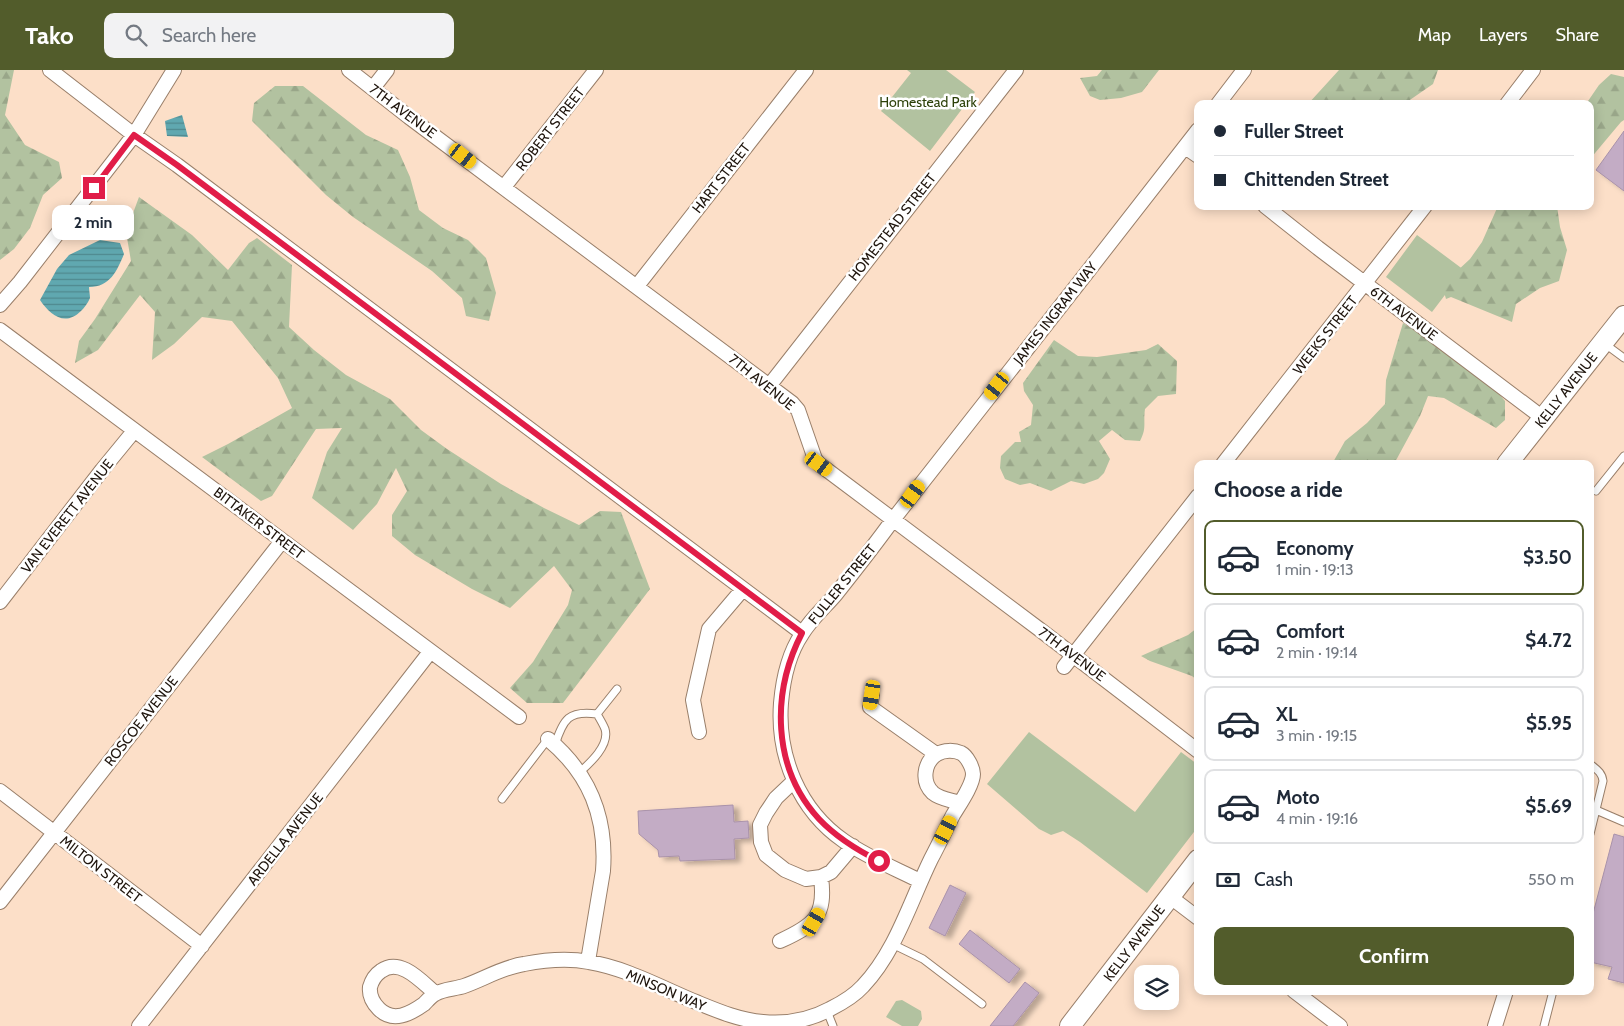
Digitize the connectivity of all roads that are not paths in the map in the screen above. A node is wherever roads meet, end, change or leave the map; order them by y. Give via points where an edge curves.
1 (50, 70) edge
2 (174, 70) edge
3 (349, 70) edge
4 (387, 70) edge
5 (596, 70) edge
6 (806, 70) edge
7 (1016, 70) edge
8 (1244, 70) edge
9 (1533, 70) edge
10 (373, 88) junction
11 (1221, 100) edge
12 (1510, 100) edge
13 (134, 135) junction
14 (1194, 135) edge
15 (1185, 147) junction
16 (1194, 153) edge
17 (504, 187) junction
18 (1270, 210) edge
19 (1423, 210) edge
20 (1366, 283) junction
21 (637, 286) junction
22 (0, 305) edge
23 (1624, 316) edge
24 (0, 330) edge
25 (1603, 342) junction
26 (1624, 358) edge
27 (770, 386) junction
28 (1542, 418) junction
29 (134, 431) junction
30 (1624, 456) edge
31 (1226, 460) edge
32 (1510, 460) edge
33 (1596, 491) dead end
34 (1194, 501) edge
35 (894, 520) junction
36 (282, 541) junction
37 (743, 589) junction
38 (0, 602) edge
39 (802, 633) junction
40 (430, 652) junction
41 (1073, 656) junction
42 (1064, 667) dead end
43 (617, 689) dead end
44 (872, 695) dead end
45 (598, 714) junction
46 (519, 717) dead end
47 (699, 732) dead end
48 (552, 742) junction
49 (1194, 748) edge
50 (936, 754) junction
51 (1594, 767) edge
52 (580, 772) junction
53 (794, 781) junction
54 (0, 791) edge
55 (502, 799) dead end
56 (960, 802) junction
57 (1596, 810) junction
58 (1594, 818) edge
59 (1624, 822) edge
60 (54, 832) junction
61 (853, 846) junction
62 (1194, 865) edge
63 (821, 876) junction
64 (920, 880) junction
65 (1169, 896) junction
66 (0, 902) edge
67 (1194, 915) edge
68 (780, 941) dead end
69 (892, 944) junction
70 (202, 946) junction
71 (588, 962) junction
72 (436, 993) junction
73 (1299, 995) edge
74 (1505, 995) edge
75 (1552, 995) edge
76 (982, 1004) dead end
77 (827, 1011) junction
78 (139, 1026) edge
79 (833, 1026) edge
80 (1070, 1026) edge
81 (1340, 1026) edge
82 (1495, 1026) edge
83 (1544, 1026) edge

1 - 13 street
2 - 13 street
3 - 10 street, 7TH AVENUE
4 - 10 street
5 - 17 street, ROBERT STREET
6 - 21 street, HART STREET
7 - 27 street, HOMESTEAD STREET
8 - 11 street
9 - 12 street
10 - 17 street, 7TH AVENUE
13 - 22 street
13 - 37 street
14 - 15 street, JAMES INGRAM WAY
15 - 16 street
15 - 35 street, JAMES INGRAM WAY
17 - 21 street, 7TH AVENUE
18 - 20 street, 6TH AVENUE
19 - 20 street, WEEKS STREET
20 - 28 street, 6TH AVENUE
20 - 31 street, WEEKS STREET
21 - 27 street, 7TH AVENUE
23 - 25 main road, KELLY AVENUE
24 - 29 street, BITTAKER STREET
25 - 26 lane
25 - 28 main road, KELLY AVENUE
27 - 35 street, 7TH AVENUE via 798,410 819,464
28 - 32 main road, KELLY AVENUE
29 - 36 street, BITTAKER STREET
29 - 38 street, VAN EVERETT AVENUE
30 - 33 lane
34 - 41 street
35 - 39 street, FULLER STREET
35 - 41 street, 7TH AVENUE
36 - 40 street, BITTAKER STREET
36 - 60 street, ROSCOE AVENUE
37 - 39 street
37 - 47 street via 709,629 693,700
39 - 53 street, FULLER STREET via 788,665 781,700 785,758
40 - 46 street, BITTAKER STREET
40 - 70 street, ARDELLA AVENUE
41 - 42 street
41 - 49 street, 7TH AVENUE
43 - 45 lane
44 - 50 street via 870,707
45 - 48 lane via 583,712 570,717
45 - 52 lane via 606,731 602,746
48 - 52 street
48 - 55 lane
50 - 56 street via 925,773 927,785 942,798
50 - 56 street, MINSON WAY via 946,750 961,753 967,758 973,775
51 - 57 lane via 1602,776
52 - 71 street via 596,805 603,832 604,858
53 - 61 street, FULLER STREET via 820,821
53 - 63 street via 766,813 760,825 761,842 766,855 784,870 806,879
54 - 60 street, MILTON STREET
56 - 64 street, MINSON WAY
57 - 58 lane
57 - 59 lane
60 - 66 street, ROSCOE AVENUE
60 - 70 street, MILTON STREET
61 - 63 street via 831,872
61 - 64 street, FULLER STREET
62 - 65 main road, KELLY AVENUE
63 - 68 street via 821,909 814,922
64 - 69 street, MINSON WAY
65 - 67 street
65 - 80 main road, KELLY AVENUE
69 - 76 lane via 923,959
69 - 77 street, MINSON WAY via 862,987
70 - 78 street, ARDELLA AVENUE
71 - 72 street, MINSON WAY via 554,960 524,964
71 - 77 street, MINSON WAY via 614,968 738,1018 776,1023
72 - 72 street, MINSON WAY via 412,1011 397,1016 388,1016 381,1011 370,994 377,973 392,966 407,970
73 - 81 street
74 - 82 street
75 - 83 lane
77 - 79 lane

